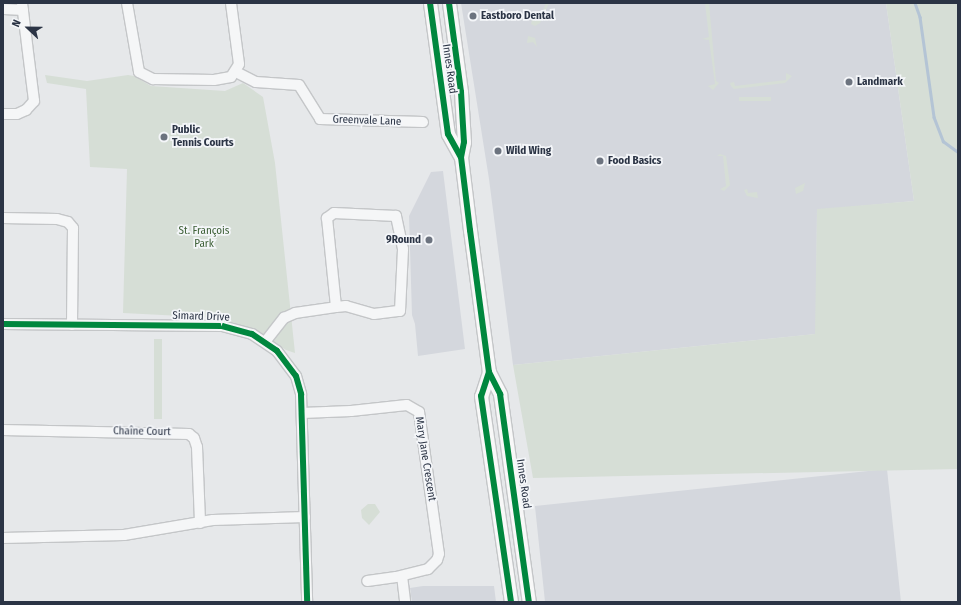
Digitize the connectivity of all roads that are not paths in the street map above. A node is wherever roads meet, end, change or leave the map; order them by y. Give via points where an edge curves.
1 (127, 3) edge
2 (231, 3) edge
3 (430, 3) edge
4 (449, 3) edge
5 (23, 6) edge
6 (3, 9) edge
7 (236, 72) junction
8 (3, 114) edge
9 (423, 122) dead end
10 (461, 157) junction
11 (3, 218) edge
12 (336, 307) junction
13 (3, 324) edge
14 (72, 325) junction
15 (265, 342) junction
16 (489, 372) junction
17 (302, 413) junction
18 (3, 430) edge
19 (305, 517) junction
20 (200, 523) junction
21 (3, 538) edge
22 (402, 576) junction
23 (368, 581) dead end
24 (307, 602) edge
25 (405, 602) edge
26 (511, 602) edge
27 (529, 602) edge

1 - 7 street via 136,62 143,76 154,79 214,80 231,76
2 - 7 street via 240,64
3 - 10 main road, Innes Road via 448,134
4 - 10 main road, Innes Road via 461,92 464,142
5 - 6 street
5 - 8 street via 34,101 21,112
7 - 9 street, Greenvale Lane via 256,82 299,85 320,119
10 - 16 main road, Innes Road
11 - 14 street via 57,219 68,222 73,228
12 - 12 street via 353,306 374,314 400,311 403,249 396,216 389,213 334,213 327,218
12 - 15 street via 290,314
13 - 14 street, Simard Drive
14 - 15 street, Simard Drive via 222,326 252,334
15 - 17 street, Simard Drive via 284,358 296,376
16 - 26 main road, Innes Road via 481,396
16 - 27 main road, Innes Road via 500,394
17 - 19 street, Simard Drive
17 - 22 street, Mary Jane Crescent via 351,411 407,404 419,412 439,554 434,565 428,569
18 - 20 street, Chaîne Court via 189,434 194,438 197,447
19 - 20 street
19 - 24 street, Simard Drive
20 - 21 street via 124,535
22 - 23 street, Mary Jane Crescent
22 - 25 street

